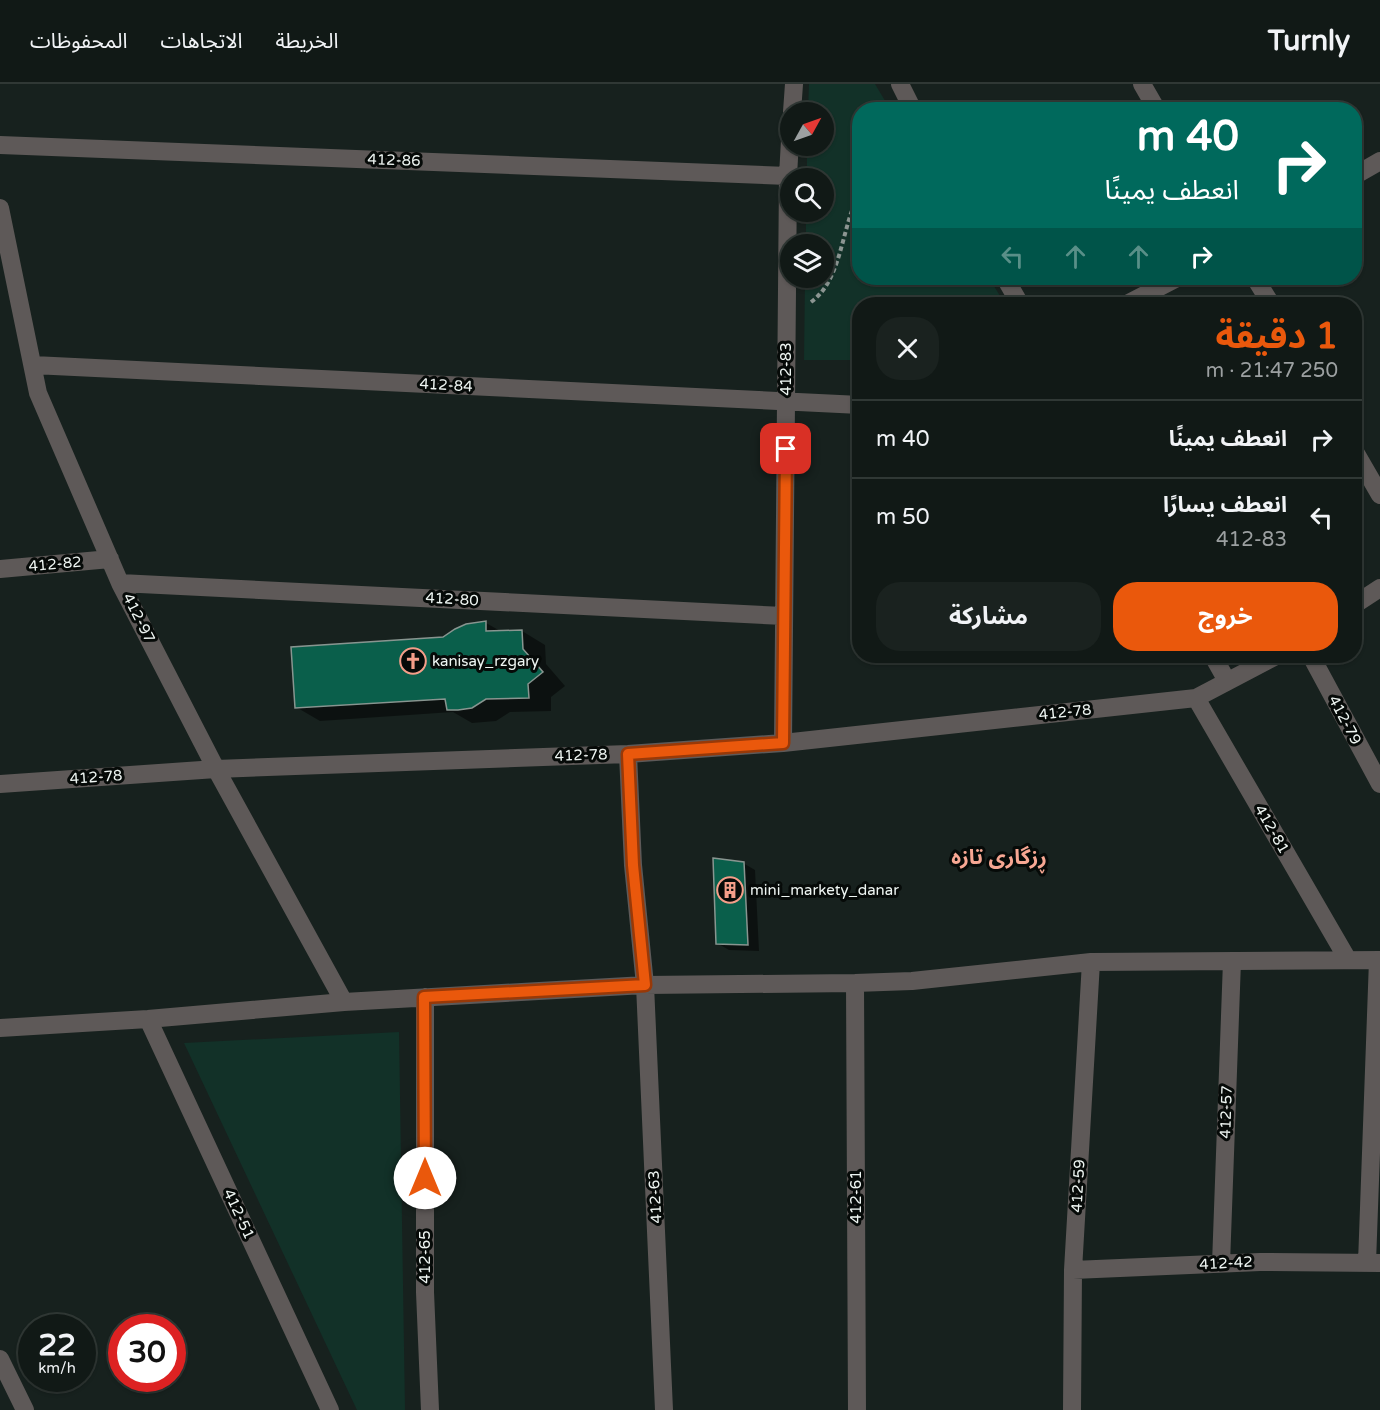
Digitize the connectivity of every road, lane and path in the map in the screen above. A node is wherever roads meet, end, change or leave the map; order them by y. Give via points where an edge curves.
1 (794, 84) edge
2 (900, 84) edge
3 (1142, 84) edge
4 (793, 102) edge
5 (910, 102) edge
6 (1152, 102) edge
7 (0, 145) edge
8 (1380, 161) edge
9 (1362, 171) edge
10 (780, 176) edge
11 (0, 208) edge
12 (852, 212) edge
13 (788, 222) edge
14 (1164, 285) edge
15 (1140, 297) edge
16 (787, 305) junction
17 (33, 365) junction
18 (786, 402) junction
19 (852, 405) edge
20 (1362, 464) edge
21 (1380, 495) edge
22 (110, 559) junction
23 (0, 569) edge
24 (120, 583) junction
25 (1380, 588) edge
26 (1362, 600) edge
27 (784, 616) junction
28 (1217, 663) edge
29 (1262, 663) edge
30 (1315, 663) edge
31 (1227, 681) junction
32 (1196, 698) junction
33 (783, 743) junction
34 (628, 754) junction
35 (216, 769) junction
36 (0, 784) edge
37 (1380, 784) edge
38 (1348, 960) junction
39 (1379, 960) edge
40 (1232, 961) junction
41 (1091, 962) junction
42 (855, 983) junction
43 (645, 985) junction
44 (424, 997) junction
45 (344, 1002) junction
46 (148, 1018) junction
47 (0, 1028) edge
48 (1373, 1263) edge
49 (1221, 1264) junction
50 (1073, 1270) junction
51 (0, 1359) edge
52 (25, 1410) edge
53 (330, 1410) edge
54 (429, 1410) edge
55 (664, 1410) edge
56 (856, 1410) edge
57 (1072, 1410) edge

1 - 4 street
2 - 5 street
3 - 6 street
7 - 10 street, 412-86
8 - 9 street
11 - 17 street, 412-97
12 - 16 path via 837,261 819,294 811,302
13 - 16 street, 412-83
14 - 15 street
16 - 18 street, 412-83
17 - 18 street, 412-84
17 - 22 street, 412-97 via 38,393
18 - 19 street, 412-84
18 - 27 street, 412-83
20 - 21 street
22 - 23 street, 412-82
22 - 24 street, 412-97
24 - 27 street, 412-80
24 - 35 street, 412-97
25 - 26 street
27 - 33 street, 412-83
28 - 31 street
29 - 31 street
30 - 37 street, 412-79
31 - 32 street
32 - 33 street, 412-78
32 - 38 street, 412-81
33 - 34 street, 412-78
34 - 35 street, 412-78
34 - 43 street via 633,865
35 - 36 street, 412-78
35 - 45 street, 412-97
38 - 39 street
38 - 40 street
39 - 48 street
40 - 41 street
40 - 49 street, 412-57
41 - 42 street via 912,981
41 - 50 street, 412-59
42 - 43 street
42 - 56 street, 412-61
43 - 44 street
43 - 55 street, 412-63
44 - 45 street
44 - 54 street, 412-65
45 - 46 street
46 - 47 street
46 - 53 street, 412-51
48 - 49 street, 412-42
49 - 50 street, 412-42
50 - 57 street, 412-59
51 - 52 street

